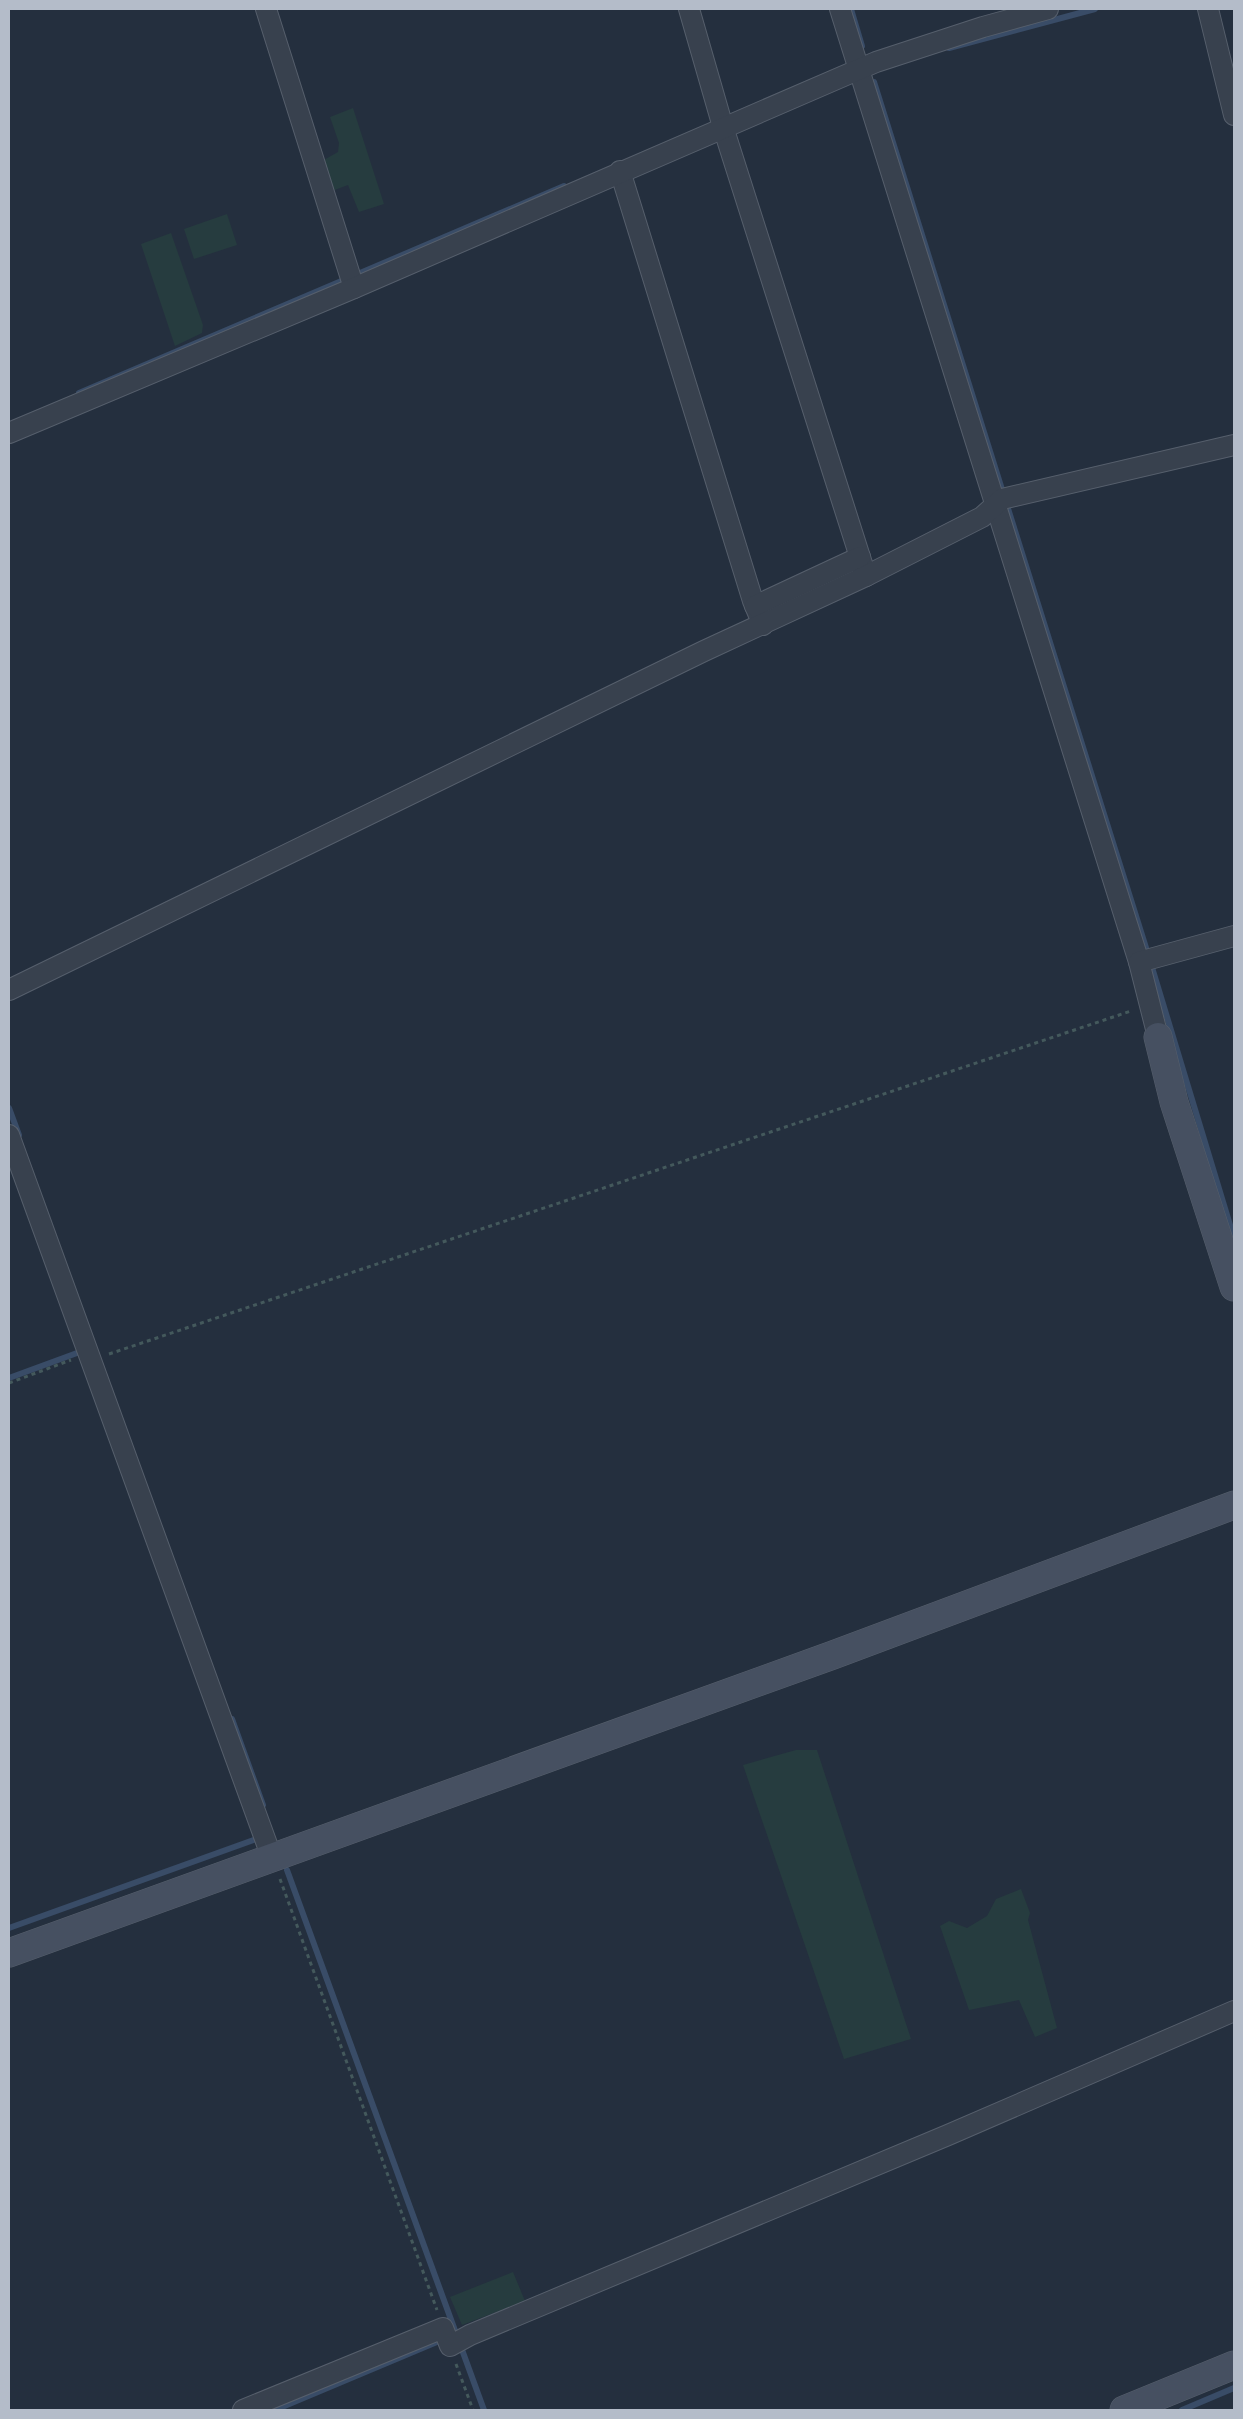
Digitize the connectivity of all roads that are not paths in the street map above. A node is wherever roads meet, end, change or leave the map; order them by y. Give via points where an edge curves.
1 (266, 9) edge
2 (689, 9) edge
3 (840, 9) edge
4 (1048, 9) edge
5 (1208, 9) edge
6 (981, 18) edge
7 (860, 70) junction
8 (1234, 115) edge
9 (721, 122) junction
10 (620, 171) junction
11 (352, 280) junction
12 (9, 433) edge
13 (1234, 445) edge
14 (1002, 500) junction
15 (863, 566) junction
16 (759, 616) junction
17 (1234, 936) edge
18 (1146, 960) junction
19 (9, 990) edge
20 (1158, 1037) joint
21 (9, 1135) edge
22 (1234, 1287) edge
23 (1234, 1505) edge
24 (272, 1858) junction
25 (9, 1953) edge
26 (1234, 2011) edge
27 (1234, 2364) edge
28 (243, 2410) edge
29 (1124, 2410) edge

1 - 11 street
2 - 9 street
3 - 7 street
4 - 6 street
5 - 8 street
6 - 7 street
7 - 9 street
7 - 14 street
9 - 10 street
9 - 15 street
10 - 11 street
10 - 16 street
11 - 12 street
13 - 14 street
14 - 15 street via 982,517
14 - 18 street
15 - 16 street
16 - 19 street via 704,651
17 - 18 street
18 - 20 street
20 - 22 street via 1174,1102
21 - 24 street via 96,1354
23 - 24 street via 833,1655
24 - 25 street
26 - 28 street via 948,2135 451,2338
27 - 29 street

